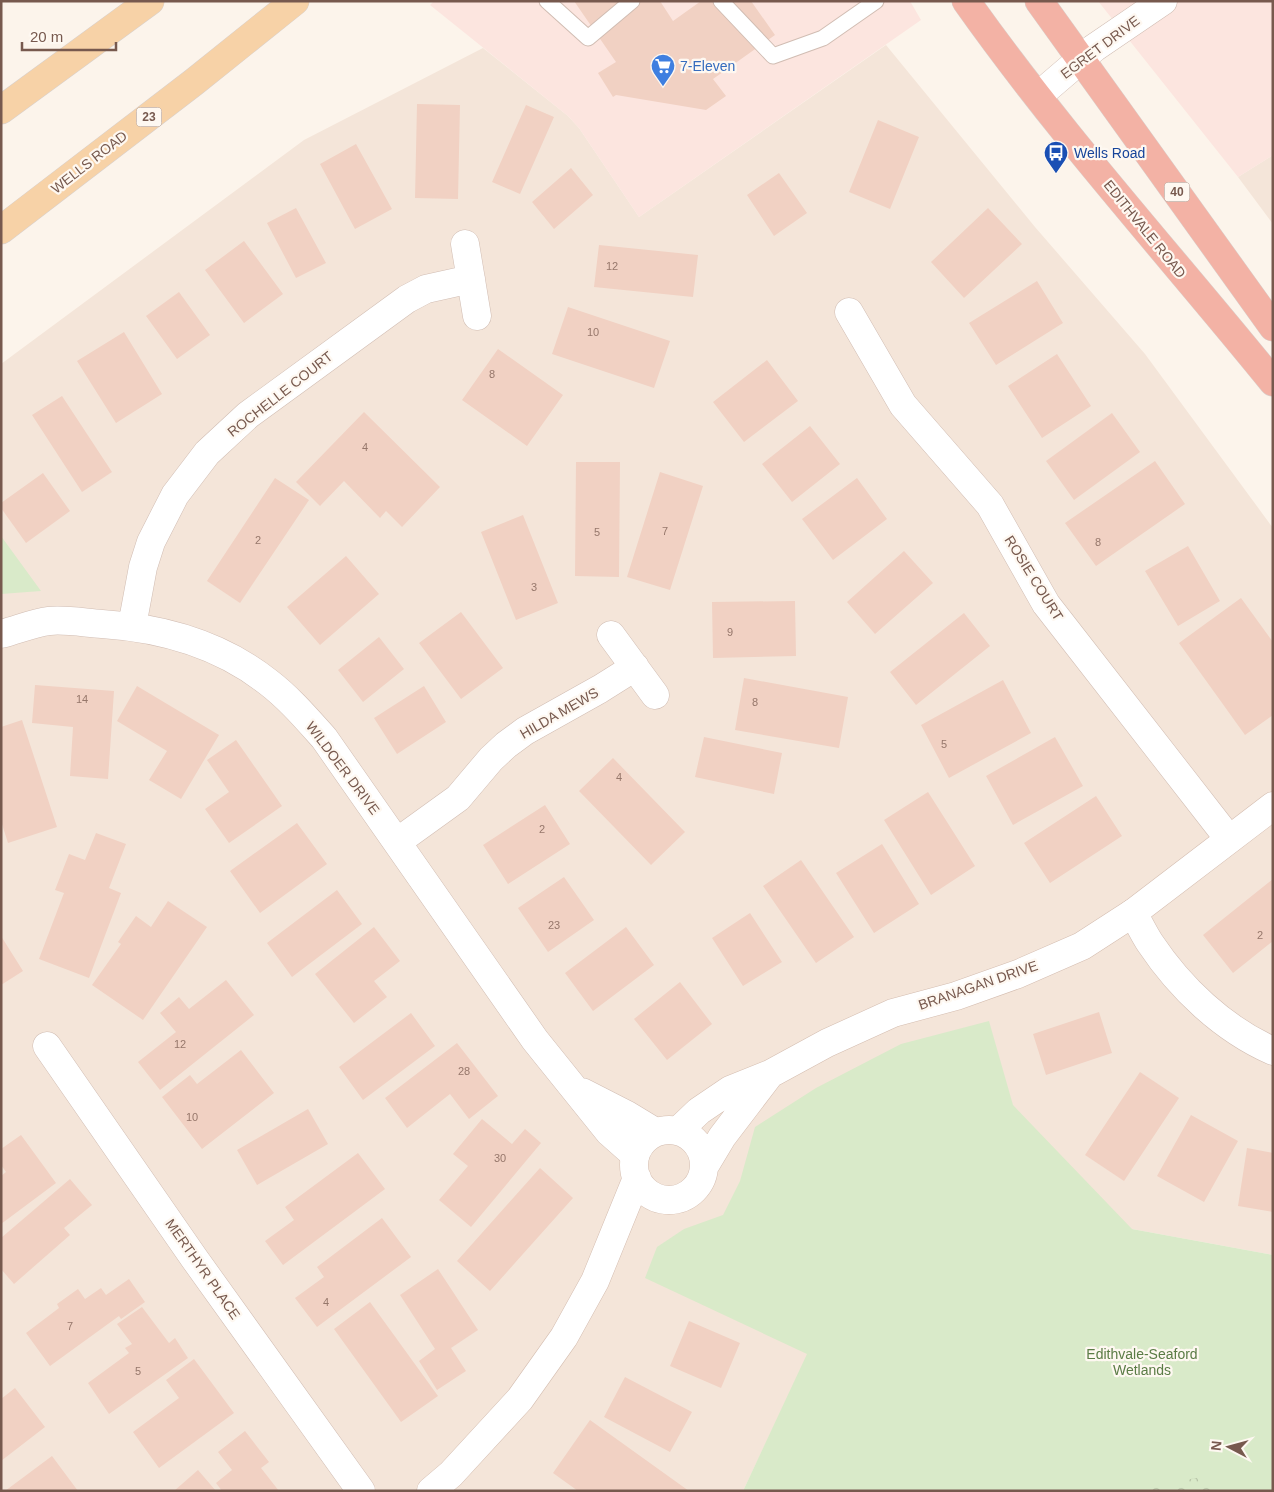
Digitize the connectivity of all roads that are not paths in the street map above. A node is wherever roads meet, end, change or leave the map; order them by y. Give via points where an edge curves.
1 (150, 1) edge
2 (295, 1) edge
3 (547, 1) edge
4 (632, 1) edge
5 (876, 1) edge
6 (966, 1) edge
7 (1039, 1) edge
8 (1163, 1) edge
9 (729, 5) edge
10 (1081, 58) junction
11 (1038, 96) junction
12 (1, 110) edge
13 (1, 230) edge
14 (465, 244) dead end
15 (470, 279) junction
16 (849, 312) dead end
17 (477, 316) dead end
18 (1273, 327) edge
19 (1273, 382) edge
20 (132, 626) junction
21 (1, 634) edge
22 (611, 635) dead end
23 (635, 667) junction
24 (655, 695) dead end
25 (1273, 806) edge
26 (1229, 839) junction
27 (397, 842) junction
28 (1133, 913) junction
29 (47, 1046) dead end
30 (1273, 1050) edge
31 (770, 1074) junction
32 (574, 1088) junction
33 (667, 1131) junction
34 (636, 1166) junction
35 (704, 1167) junction
36 (656, 1197) junction
37 (595, 1281) junction
38 (361, 1491) edge
39 (431, 1491) edge

1 - 12 main road
2 - 13 main road, WELLS ROAD / 23
3 - 4 lane via 588,38
5 - 9 lane via 823,38 773,56
6 - 11 highway, EDITHVALE ROAD
7 - 10 highway, 40
8 - 10 street, EGRET DRIVE
10 - 11 street, EGRET DRIVE
10 - 18 highway, 40
11 - 19 highway, EDITHVALE ROAD via 1143,228
14 - 15 street
15 - 17 street
15 - 20 street, ROCHELLE COURT via 426,289 407,299 248,415 207,453 175,496 151,542 138,586
16 - 26 street, ROSIE COURT via 903,405 990,505 1046,604
20 - 21 street, WILDOER DRIVE via 49,621
20 - 27 street, WILDOER DRIVE via 211,648 240,662 268,682 324,738
22 - 23 street
23 - 24 street
23 - 27 street, HILDA MEWS via 524,731 491,759 458,798
25 - 26 street, BRANAGAN DRIVE
26 - 28 street, BRANAGAN DRIVE
27 - 32 street, WILDOER DRIVE via 536,1040
28 - 30 street via 1149,942 1175,977 1195,997 1229,1026
28 - 31 street, BRANAGAN DRIVE via 1074,950 956,996 893,1013 827,1042
29 - 38 street, MERTHYR PLACE
31 - 33 street, BRANAGAN DRIVE via 730,1090
31 - 35 street, BRANAGAN DRIVE
32 - 33 street, WILDOER DRIVE
32 - 34 street, WILDOER DRIVE
33 - 34 street via 646,1138 640,1145
33 - 35 street via 689,1136 698,1144
34 - 36 street via 641,1186
34 - 37 street
35 - 36 street via 702,1179 687,1195 666,1200
36 - 37 street
37 - 39 street via 564,1337 520,1399 451,1474

